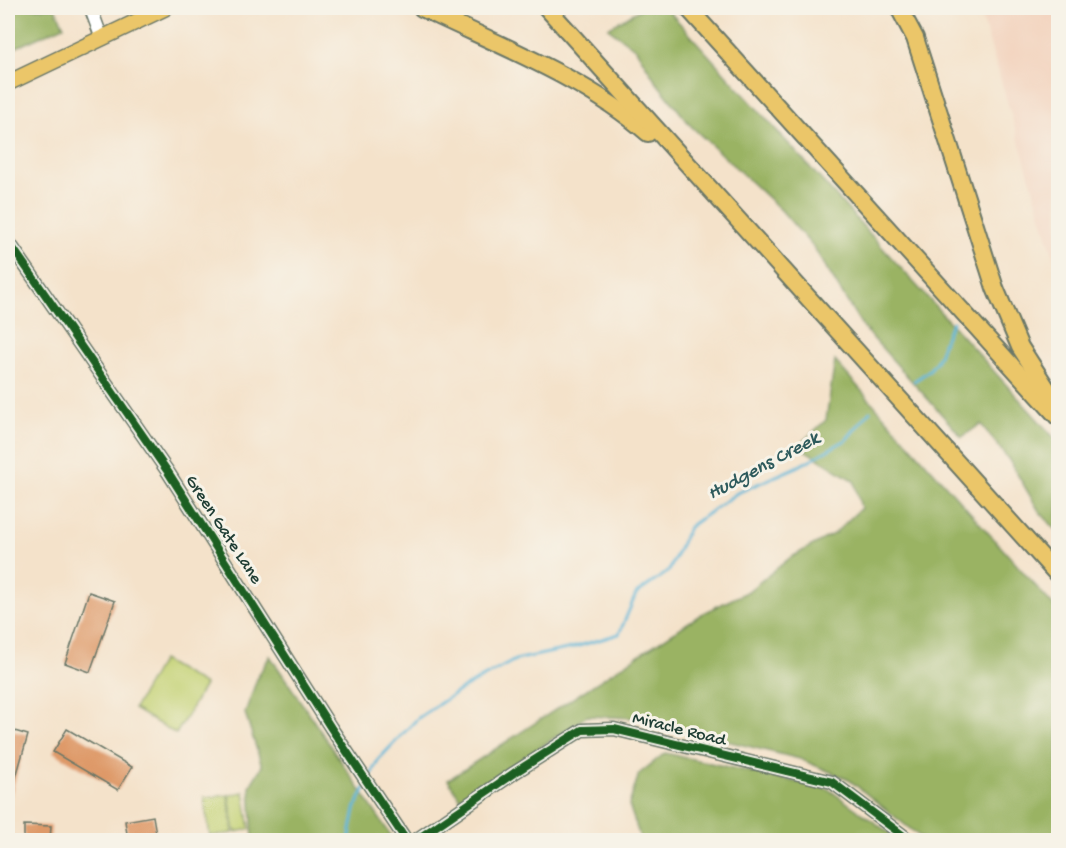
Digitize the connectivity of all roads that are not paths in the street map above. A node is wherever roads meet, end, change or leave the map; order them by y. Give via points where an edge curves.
1 (94, 8) edge
2 (165, 8) edge
3 (422, 8) edge
4 (547, 8) edge
5 (688, 8) edge
6 (899, 8) edge
7 (147, 11) edge
8 (102, 39) junction
9 (8, 82) edge
10 (708, 186) junction
11 (8, 241) edge
12 (1059, 406) edge
13 (1059, 417) edge
14 (1059, 575) edge
15 (406, 840) edge
16 (417, 840) edge
17 (909, 840) edge

1 - 8 street
2 - 7 main road
3 - 10 highway via 575,82 624,112
4 - 10 highway
5 - 13 highway
6 - 12 highway via 915,38 995,288 1020,347
7 - 8 main road
8 - 9 main road
10 - 14 highway
11 - 15 street, Green Gate Lane via 168,472
16 - 17 street, Miracle Road via 582,730 614,729 832,782

